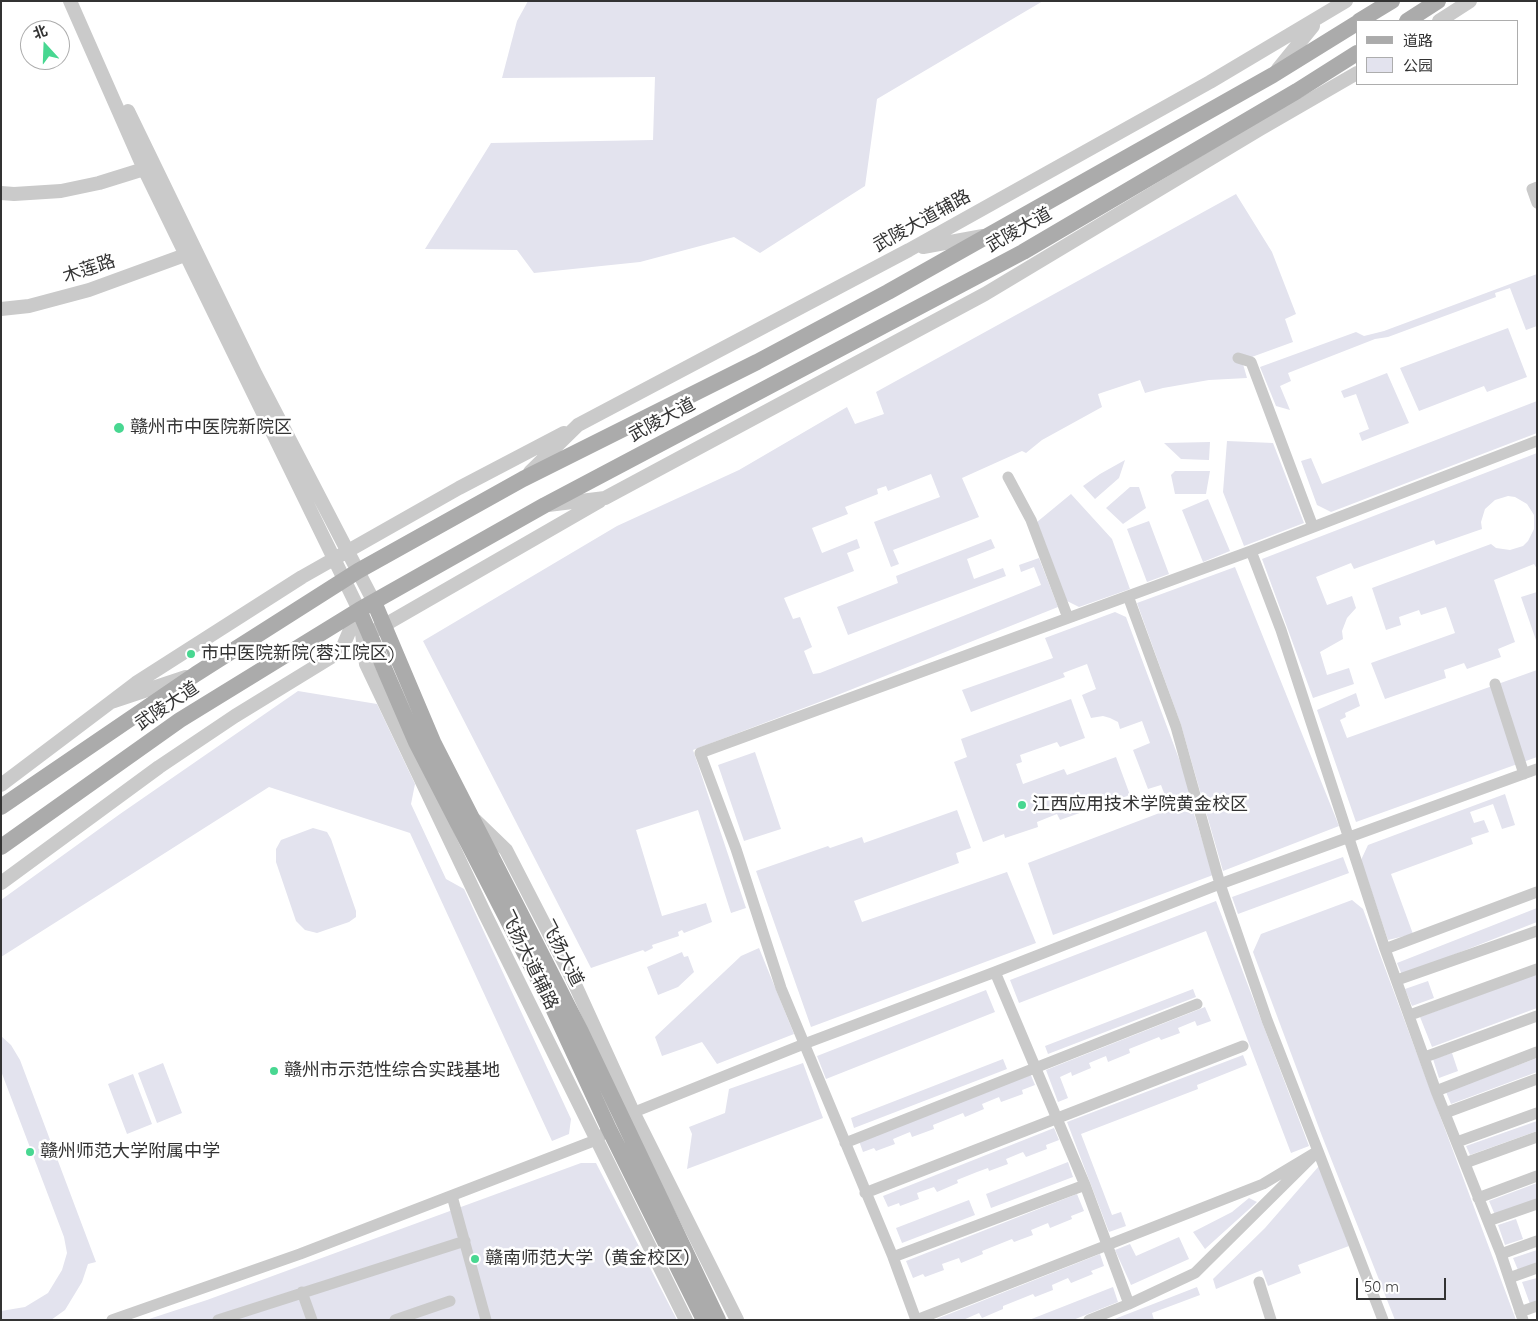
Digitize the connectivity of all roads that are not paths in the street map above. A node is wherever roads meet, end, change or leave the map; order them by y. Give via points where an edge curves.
1 (70, 1) edge
2 (77, 1) edge
3 (1346, 1) edge
4 (1392, 1) edge
5 (1438, 1) edge
6 (1470, 1) edge
7 (1320, 18) junction
8 (1361, 20) edge
9 (1409, 20) edge
10 (1441, 20) edge
11 (1356, 23) edge
12 (1356, 54) edge
13 (1356, 72) edge
14 (1356, 73) edge
15 (1273, 75) junction
16 (1297, 91) junction
17 (144, 169) junction
18 (1537, 187) edge
19 (1, 193) edge
20 (1537, 203) edge
21 (993, 234) junction
22 (909, 250) junction
23 (1024, 252) junction
24 (185, 255) junction
25 (985, 294) junction
26 (1, 309) edge
27 (1238, 358) dead end
28 (578, 425) junction
29 (1537, 441) edge
30 (1008, 477) dead end
31 (523, 479) junction
32 (605, 498) junction
33 (545, 505) junction
34 (1313, 527) junction
35 (1251, 551) junction
36 (347, 552) junction
37 (333, 560) junction
38 (358, 571) junction
39 (344, 581) junction
40 (1128, 596) junction
41 (374, 602) junction
42 (359, 610) junction
43 (1068, 618) junction
44 (384, 626) junction
45 (366, 636) junction
46 (341, 650) junction
47 (196, 674) junction
48 (1495, 684) dead end
49 (111, 702) junction
50 (1537, 769) edge
51 (1524, 774) junction
52 (1, 785) edge
53 (1, 807) edge
54 (467, 812) junction
55 (1350, 837) junction
56 (1, 847) edge
57 (1, 883) edge
58 (1220, 884) junction
59 (1537, 892) edge
60 (1537, 931) edge
61 (1385, 949) junction
62 (1537, 969) edge
63 (995, 972) junction
64 (572, 978) junction
65 (1397, 980) junction
66 (1197, 1004) dead end
67 (1410, 1016) junction
68 (1537, 1016) edge
69 (581, 1032) junction
70 (804, 1044) junction
71 (1243, 1046) dead end
72 (1537, 1052) edge
73 (1425, 1057) junction
74 (1035, 1067) junction
75 (1537, 1079) edge
76 (1436, 1091) junction
77 (1445, 1112) junction
78 (1537, 1113) edge
79 (627, 1115) junction
80 (1058, 1120) junction
81 (609, 1129) junction
82 (1537, 1137) edge
83 (596, 1140) junction
84 (1457, 1142) junction
85 (845, 1143) junction
86 (1318, 1150) junction
87 (1465, 1163) junction
88 (1537, 1176) edge
89 (1085, 1184) junction
90 (865, 1193) junction
91 (452, 1196) junction
92 (1478, 1198) junction
93 (646, 1204) junction
94 (1537, 1204) edge
95 (1488, 1221) junction
96 (679, 1239) junction
97 (465, 1241) junction
98 (1537, 1241) edge
99 (1108, 1244) junction
100 (1501, 1254) junction
101 (893, 1257) junction
102 (657, 1263) junction
103 (1537, 1268) edge
104 (715, 1274) junction
105 (1509, 1278) junction
106 (1258, 1282) dead end
107 (302, 1292) junction
108 (450, 1301) dead end
109 (1129, 1304) junction
110 (1537, 1306) edge
111 (1521, 1316) edge
112 (112, 1320) edge
113 (218, 1320) edge
114 (312, 1320) edge
115 (394, 1320) edge
116 (486, 1320) edge
117 (686, 1320) edge
118 (704, 1320) edge
119 (718, 1320) edge
120 (737, 1320) edge
121 (916, 1320) edge
122 (1089, 1320) edge
123 (1271, 1320) edge
124 (1383, 1320) edge

1 - 17 street
2 - 36 street via 256,375
3 - 7 street, 武陵大道辅路
4 - 8 main road, 武陵大道
5 - 9 main road
6 - 10 street
7 - 15 street
7 - 22 street, 武陵大道辅路
11 - 15 main road, 武陵大道
12 - 16 main road, 武陵大道
13 - 16 street
14 - 25 street
15 - 21 main road, 武陵大道
16 - 23 main road, 武陵大道
17 - 19 street via 61,191
17 - 24 street
18 - 20 street via 1532,189
21 - 22 street
21 - 31 main road, 武陵大道 via 757,362
22 - 28 street, 武陵大道辅路
23 - 25 street
23 - 33 main road, 武陵大道
24 - 26 street, 木莲路 via 89,290 29,306
24 - 37 street
25 - 32 street
27 - 34 street via 1251,362
28 - 31 street, 武陵大道辅路
28 - 36 street
29 - 34 street
30 - 43 street via 1031,520
31 - 38 main road, 武陵大道
32 - 33 street
32 - 44 street
33 - 41 main road, 武陵大道
34 - 35 street
35 - 40 street
35 - 55 street via 1282,630
36 - 37 street
36 - 38 street
37 - 39 street
37 - 49 street via 136,683
38 - 39 main road, 武陵大道
38 - 41 street
39 - 42 street
39 - 47 main road, 武陵大道
40 - 43 street
40 - 58 street via 1176,727
41 - 42 main road, 武陵大道
41 - 44 main road, 飞扬大道
42 - 45 main road, 飞扬大道
42 - 46 street
42 - 56 main road, 武陵大道 via 180,720
43 - 70 street via 700,753 736,849 781,988
44 - 45 street
44 - 54 main road, 飞扬大道
45 - 46 street
45 - 81 main road, 飞扬大道 via 416,742 552,1006
45 - 83 street, 飞扬大道辅路 via 366,664
46 - 57 street via 159,767
47 - 49 street
47 - 53 main road, 武陵大道
48 - 51 street
49 - 52 street
50 - 51 street
51 - 55 street
54 - 64 street, 飞扬大道辅路 via 506,850
54 - 69 main road, 飞扬大道
55 - 58 street
55 - 61 street
58 - 63 street
58 - 86 street via 1267,1020
59 - 61 street
60 - 65 street
61 - 65 street
62 - 67 street
63 - 70 street
63 - 74 street
64 - 69 street
64 - 79 street, 飞扬大道辅路
65 - 67 street
66 - 74 street
67 - 73 street
68 - 73 street
69 - 79 main road, 飞扬大道
70 - 79 street
70 - 85 street
71 - 80 street
72 - 76 street
73 - 76 street
74 - 80 street
74 - 85 street
75 - 77 street
76 - 77 street
77 - 84 street
78 - 84 street
79 - 81 street
79 - 96 main road, 飞扬大道
79 - 104 street, 飞扬大道辅路
80 - 89 street
80 - 90 street
81 - 83 street
81 - 93 main road, 飞扬大道
82 - 87 street
83 - 91 street
83 - 102 street, 飞扬大道辅路
84 - 87 street
85 - 90 street
86 - 99 street via 1263,1184
86 - 109 street via 1196,1273
86 - 124 street
87 - 92 street
88 - 92 street
89 - 99 street
89 - 101 street
90 - 101 street
91 - 97 street
91 - 112 street
92 - 95 street
93 - 102 street
93 - 118 main road, 飞扬大道
94 - 95 street
95 - 100 street
96 - 104 street
96 - 119 main road, 飞扬大道
97 - 107 street
97 - 116 street
98 - 100 street
99 - 109 street
99 - 121 street
100 - 105 street
101 - 121 street
102 - 117 street, 飞扬大道辅路
103 - 105 street
104 - 120 street, 飞扬大道辅路
105 - 111 street
106 - 123 street
107 - 113 street
107 - 114 street
108 - 115 street
109 - 122 street
110 - 111 street

